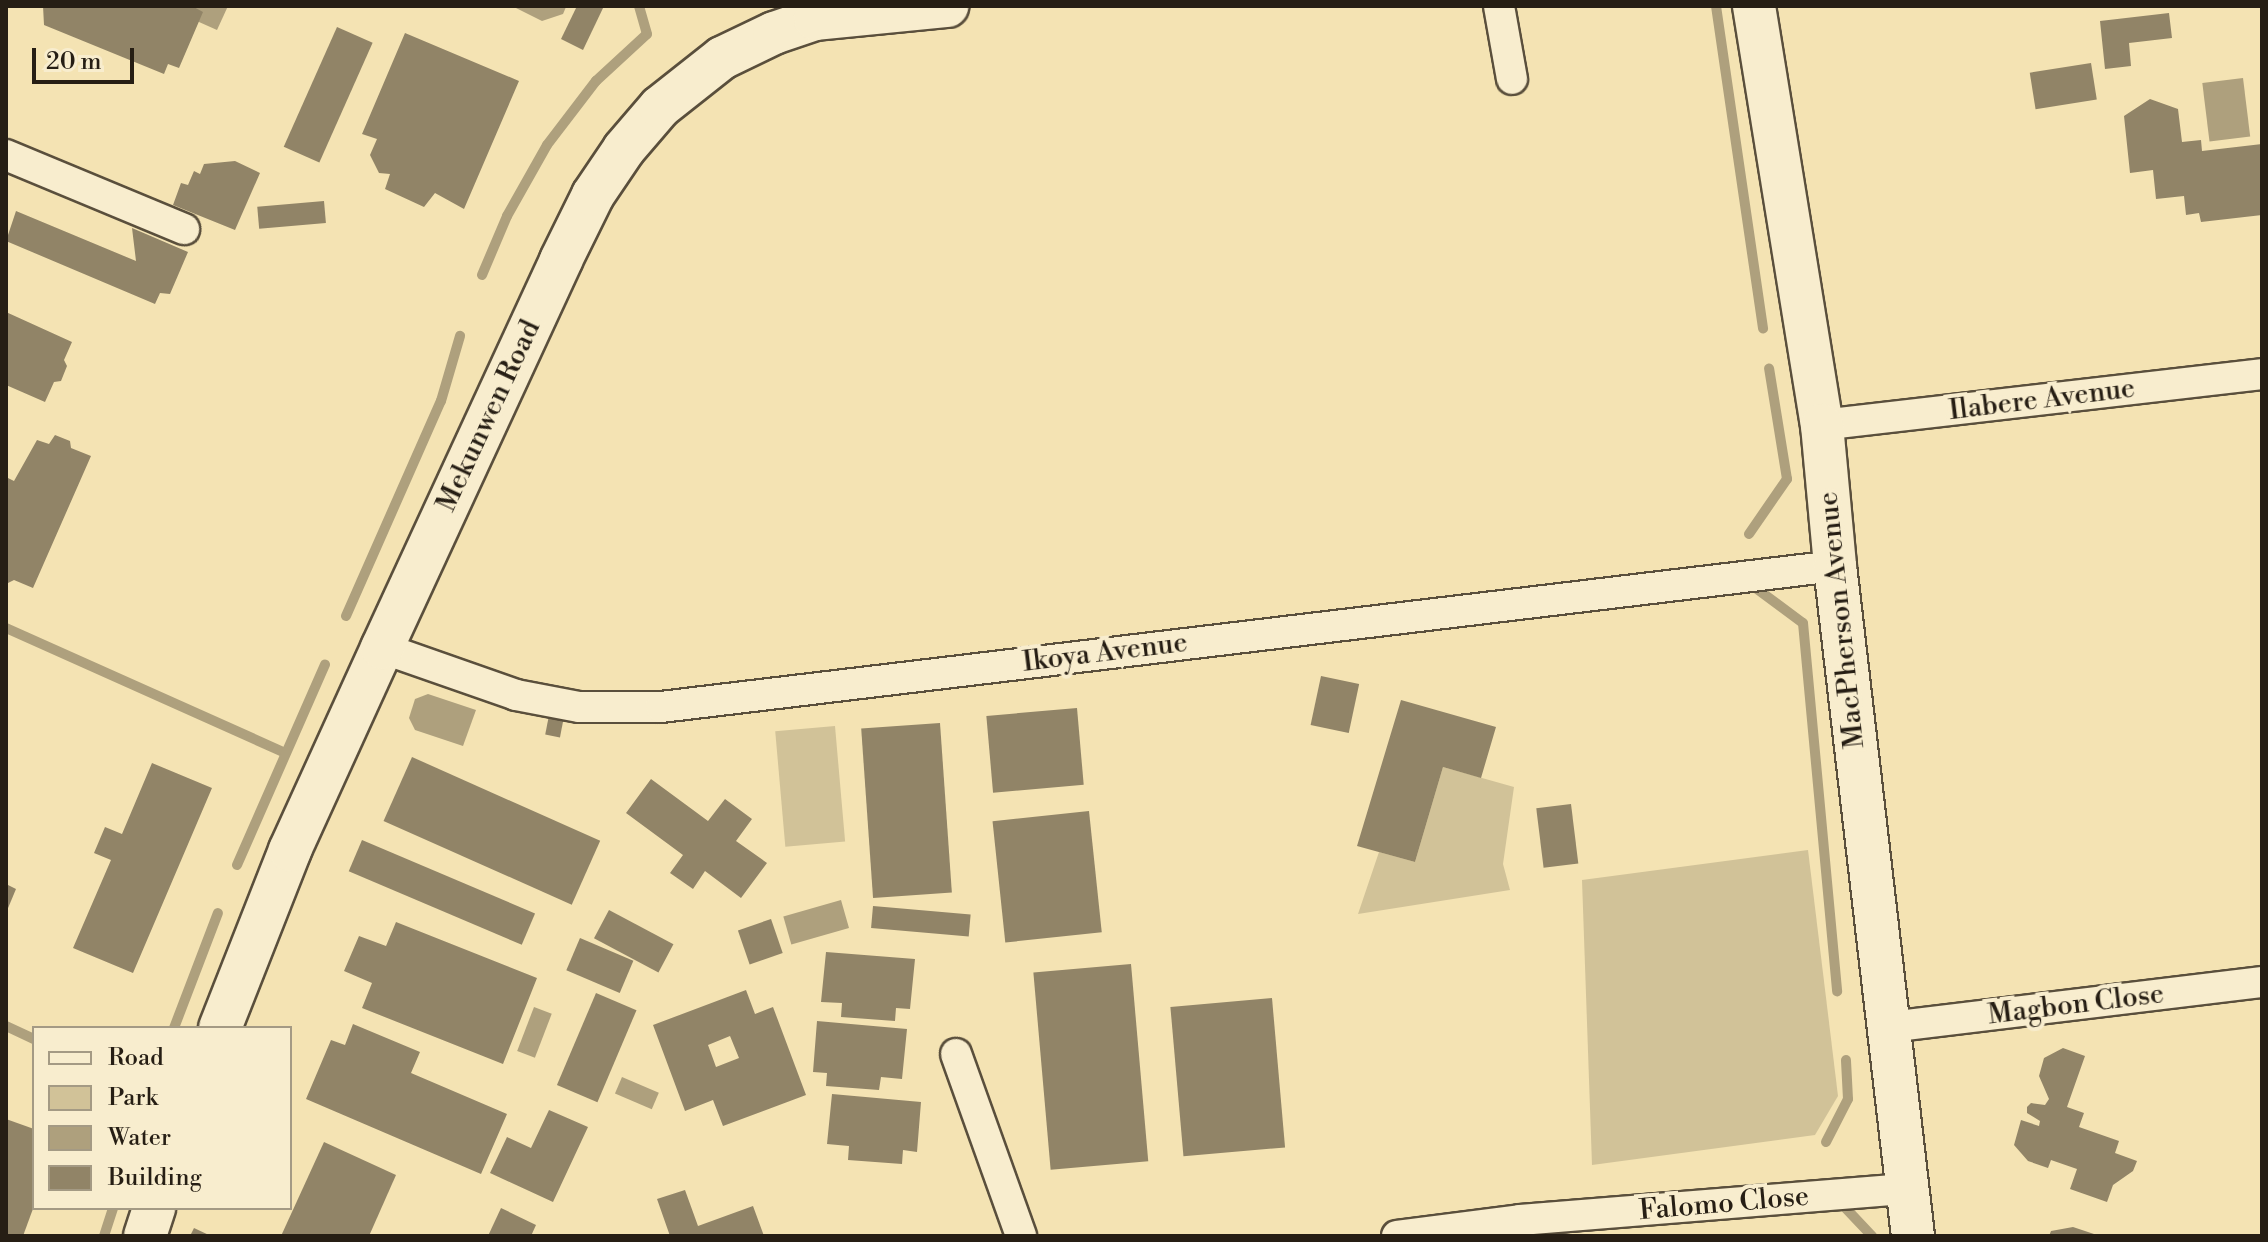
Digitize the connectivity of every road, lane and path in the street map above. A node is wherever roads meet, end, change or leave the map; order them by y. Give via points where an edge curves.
1 (947, 6) edge
2 (1499, 6) edge
3 (1754, 6) edge
4 (1512, 79) dead end
5 (6, 155) edge
6 (184, 229) dead end
7 (2262, 374) edge
8 (1822, 425) junction
9 (1835, 566) junction
10 (382, 648) junction
11 (2262, 982) edge
12 (221, 1026) edge
13 (1889, 1027) junction
14 (956, 1054) dead end
15 (1908, 1189) junction
16 (153, 1210) edge
17 (145, 1236) edge
18 (1021, 1236) edge
19 (1397, 1236) edge
20 (1913, 1236) edge

1 - 10 street, Mekunwen Road via 815,19 788,28 722,58 660,107 593,195
2 - 4 street
3 - 8 street, MacPherson Avenue
5 - 6 street
7 - 8 street, Ilabere Avenue
8 - 9 street, MacPherson Avenue
9 - 10 street, Ikoya Avenue via 661,707 579,707 516,695
9 - 13 street, MacPherson Avenue
10 - 12 street, Mekunwen Road via 290,850
11 - 13 street, Magbon Close
13 - 15 street, MacPherson Avenue
14 - 18 street
15 - 19 street, Falomo Close via 1520,1220
15 - 20 street, MacPherson Avenue
16 - 17 street

